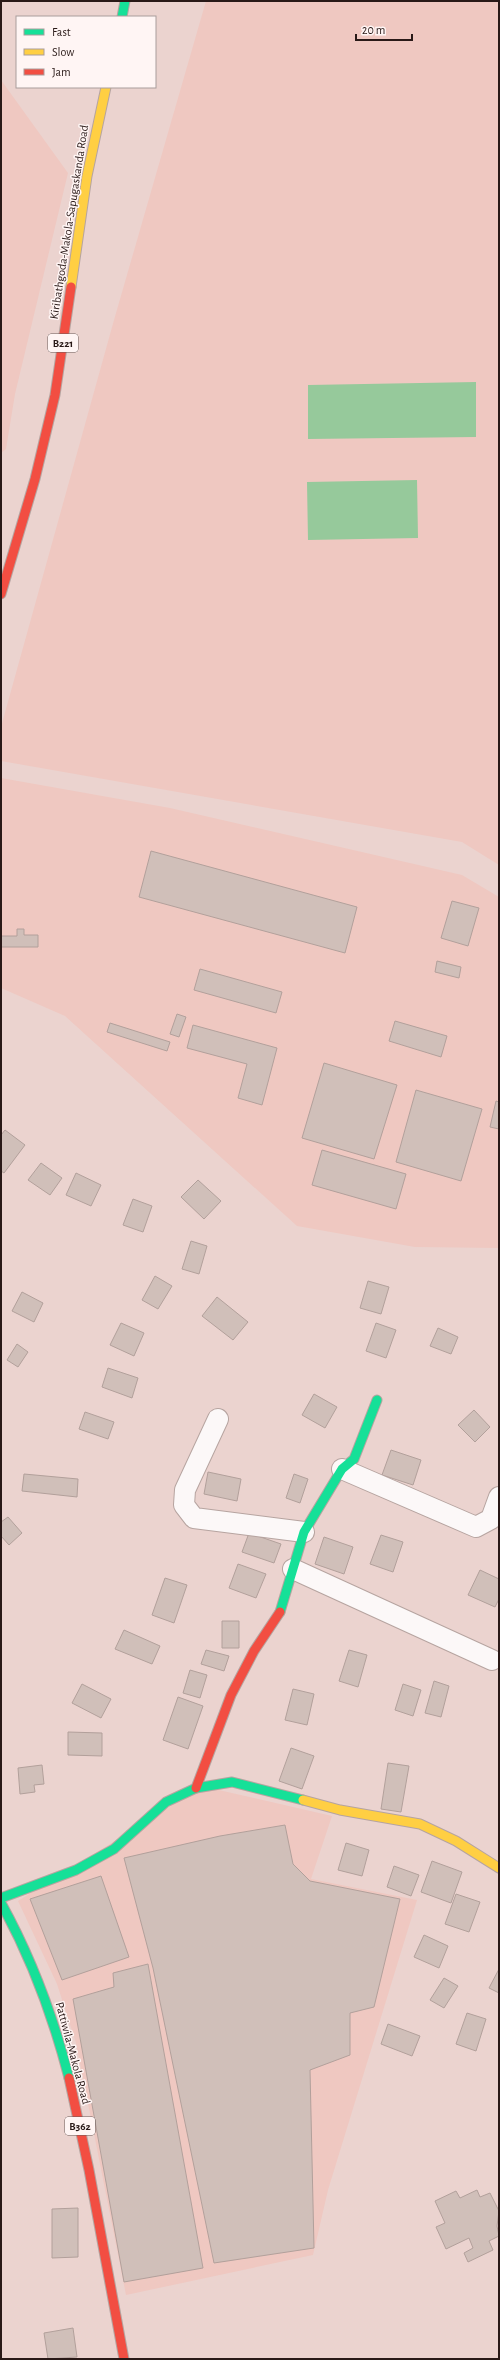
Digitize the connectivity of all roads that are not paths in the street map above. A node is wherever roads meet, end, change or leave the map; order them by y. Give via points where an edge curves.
1 (125, 1) edge
2 (122, 16) edge
3 (106, 88) edge
4 (1, 594) edge
5 (377, 1400) dead end
6 (218, 1420) dead end
7 (342, 1469) junction
8 (499, 1497) edge
9 (304, 1532) junction
10 (293, 1569) junction
11 (492, 1660) dead end
12 (196, 1788) junction
13 (499, 1868) edge
14 (1, 1898) edge
15 (1, 1903) edge
16 (124, 2359) edge

1 - 2 main road
3 - 4 main road, Kiribathgoda-Makola-Sapugaskanda Road / B221 via 87,176 55,395 35,479
5 - 7 main road via 354,1458
6 - 9 street via 185,1490 184,1505 194,1518
7 - 8 street via 476,1526 491,1518
7 - 9 main road
9 - 10 main road
10 - 11 street
10 - 12 main road via 280,1614 254,1651 231,1695
12 - 13 main road via 232,1782 340,1810 420,1824 456,1841
12 - 14 main road via 166,1802 114,1849 76,1870
15 - 16 main road, Pattiwila-Makola Road / B362 via 17,1930 47,2001 60,2040 84,2140

